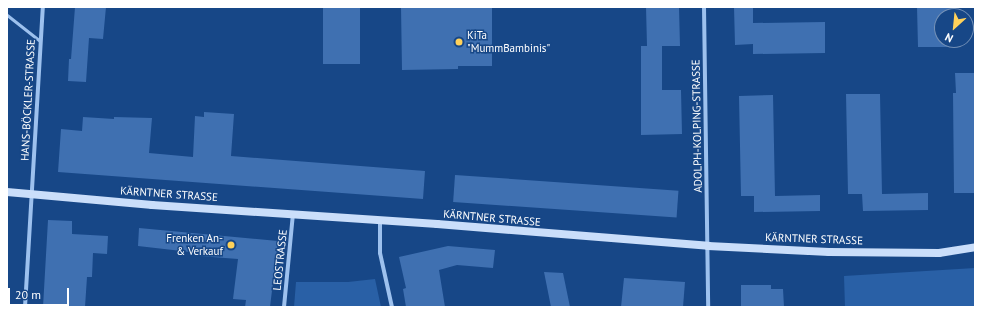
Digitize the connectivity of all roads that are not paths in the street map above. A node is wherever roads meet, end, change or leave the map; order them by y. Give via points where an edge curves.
1 (43, 7) edge
2 (704, 7) edge
3 (7, 15) edge
4 (40, 41) junction
5 (7, 192) edge
6 (32, 194) junction
7 (293, 214) junction
8 (380, 221) junction
9 (708, 246) junction
10 (975, 247) edge
11 (25, 307) edge
12 (284, 307) edge
13 (392, 307) edge
14 (708, 307) edge

1 - 4 street, HANS-BÖCKLER-STRASSE
2 - 9 street, ADOLPH-KOLPING-STRASSE
3 - 4 lane
4 - 6 street, HANS-BÖCKLER-STRASSE
5 - 6 street, KÄRNTNER STRASSE
6 - 7 street, KÄRNTNER STRASSE
6 - 11 street, HANS-BÖCKLER-STRASSE
7 - 8 street, KÄRNTNER STRASSE
7 - 12 street, LEOSTRASSE
8 - 9 street, KÄRNTNER STRASSE
8 - 13 street via 380,253
9 - 10 street, KÄRNTNER STRASSE via 829,252 939,252
9 - 14 street, ADOLPH-KOLPING-STRASSE

